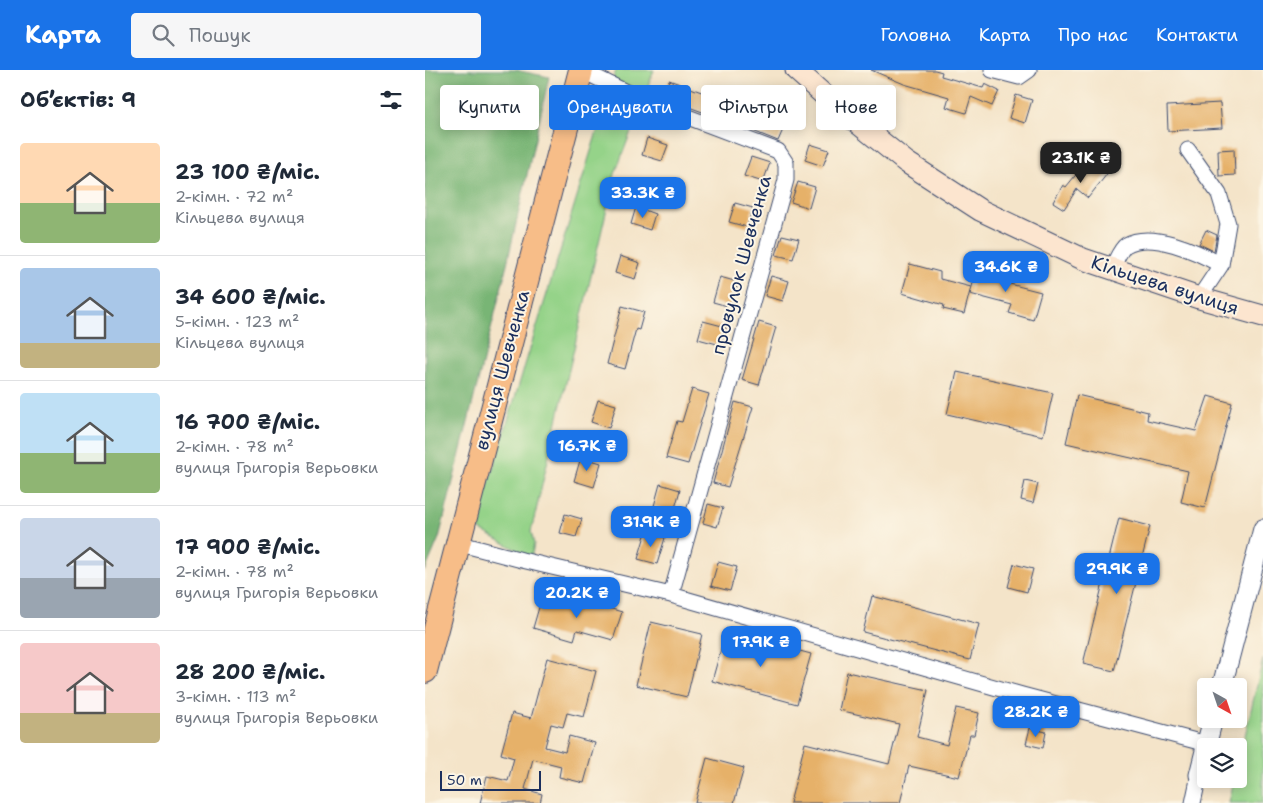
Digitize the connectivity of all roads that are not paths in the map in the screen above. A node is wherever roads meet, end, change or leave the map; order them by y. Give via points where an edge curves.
1 (581, 70) edge
2 (796, 70) edge
3 (991, 70) edge
4 (1029, 70) edge
5 (1189, 150) dead end
6 (1221, 265) junction
7 (1112, 268) junction
8 (1199, 298) junction
9 (1263, 316) edge
10 (1263, 529) edge
11 (457, 543) junction
12 (671, 595) junction
13 (425, 671) edge
14 (1224, 678) edge
15 (1197, 743) edge
16 (1197, 784) edge
17 (1193, 803) edge

1 - 11 main road, вулиця Шевченка
1 - 12 street, провулок Шевченка via 640,99 778,151 786,163 787,180
2 - 7 main road, Кільцева вулиця via 906,162 979,210 1083,259
3 - 4 street via 1019,77
5 - 6 street via 1219,194 1228,224
6 - 7 street via 1172,244 1139,240 1124,246
6 - 8 street
7 - 8 main road, Кільцева вулиця
8 - 9 main road, Кільцева вулиця
10 - 14 street
11 - 12 street
11 - 13 main road, вулиця Шевченка
12 - 15 street
16 - 17 street

